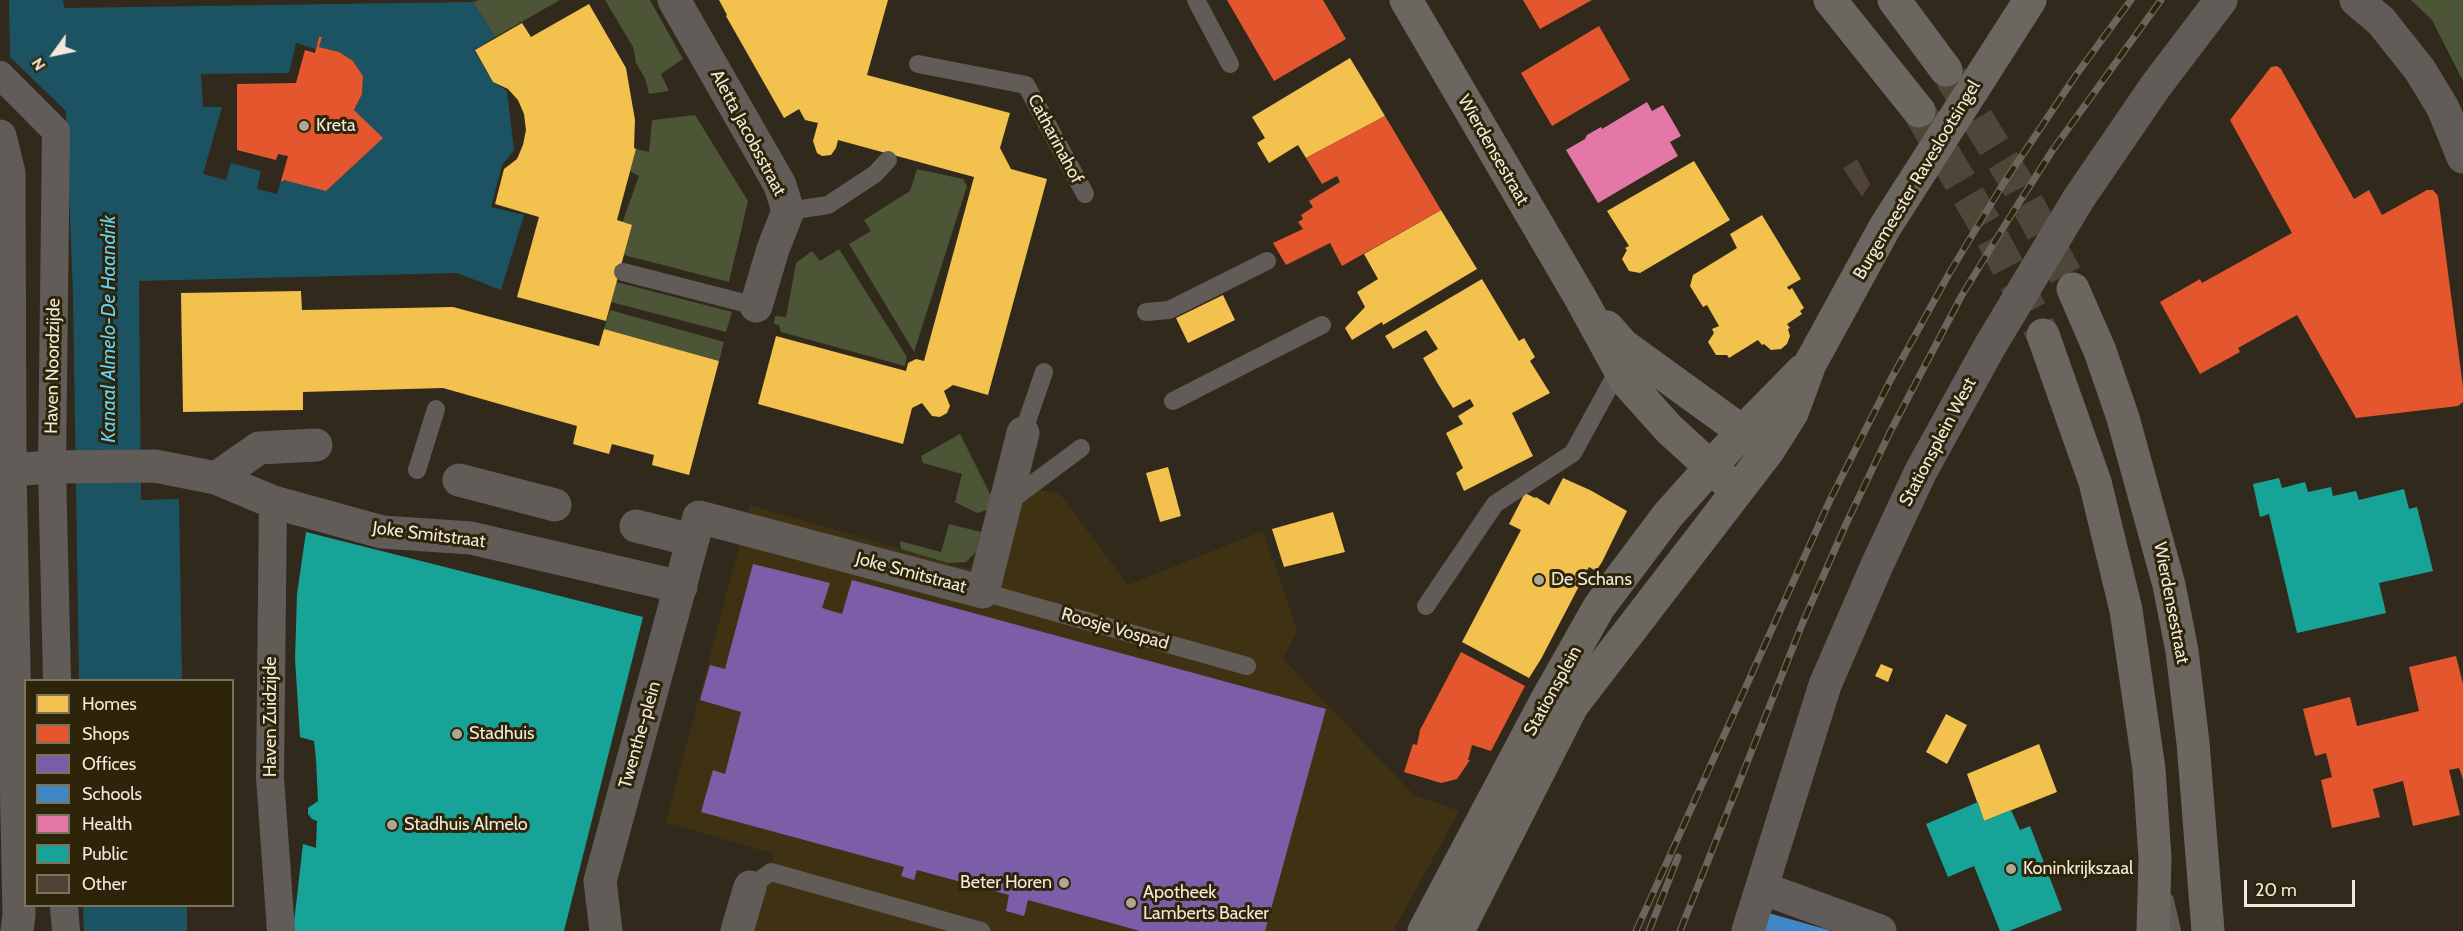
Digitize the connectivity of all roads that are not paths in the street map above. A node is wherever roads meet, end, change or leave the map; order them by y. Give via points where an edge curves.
1 (674, 0) edge
2 (1196, 0) edge
3 (1406, 0) edge
4 (1830, 0) edge
5 (1894, 0) edge
6 (2030, 0) edge
7 (2221, 0) edge
8 (2356, 0) edge
9 (918, 64) dead end
10 (1230, 64) dead end
11 (1946, 69) tunnel mouth
12 (0, 75) edge
13 (1919, 111) tunnel mouth
14 (0, 136) edge
15 (2463, 158) edge
16 (888, 160) dead end
17 (1085, 194) dead end
18 (788, 211) junction
19 (1267, 261) dead end
20 (623, 272) dead end
21 (2073, 289) tunnel mouth
22 (1581, 299) junction
23 (756, 306) joint
24 (1146, 312) dead end
25 (1322, 325) dead end
26 (2043, 335) tunnel mouth
27 (1810, 364) junction
28 (1619, 369) junction
29 (1044, 372) dead end
30 (1173, 401) dead end
31 (436, 409) dead end
32 (1743, 431) junction
33 (1023, 433) joint
34 (316, 445) dead end
35 (1081, 448) dead end
36 (1768, 451) junction
37 (60, 467) junction
38 (1709, 468) junction
39 (417, 470) dead end
40 (10, 471) junction
41 (216, 478) junction
42 (459, 480) dead end
43 (1737, 491) junction
44 (273, 502) junction
45 (555, 505) dead end
46 (1006, 505) junction
47 (636, 526) dead end
48 (696, 529) junction
49 (681, 587) junction
50 (983, 592) junction
51 (1426, 606) dead end
52 (1247, 666) dead end
53 (57, 679) edge
54 (2155, 858) junction
55 (761, 880) joint
56 (1762, 888) junction
57 (64, 907) edge
58 (16, 931) edge
59 (66, 931) edge
60 (281, 931) edge
61 (606, 931) edge
62 (737, 931) edge
63 (981, 931) edge
64 (1424, 931) edge
65 (1458, 931) edge
66 (1748, 931) edge
67 (1880, 931) edge
68 (2153, 931) edge
69 (2172, 931) edge
70 (2208, 931) edge

1 - 18 street, Aletta Jacobsstraat via 780,185
2 - 10 lane
3 - 22 main road, Wierdensestraat
4 - 13 main road
5 - 11 main road
6 - 27 main road, Burgemeester Raveslootsingel via 1901,200
7 - 56 street, Stationsplein West via 2079,198 1921,471 1825,685
8 - 15 street via 2381,21 2421,70 2443,108
9 - 17 lane, Catharinahof via 1026,85
12 - 37 street, Haven Noordzijde via 56,131
14 - 40 street via 9,173
16 - 18 lane via 875,174 828,205
18 - 23 street, Aletta Jacobsstraat
19 - 24 lane via 1169,310
20 - 23 lane
21 - 70 main road, Wierdensestraat via 2123,418 2169,585 2193,743
22 - 28 main road, Wierdensestraat
22 - 32 main road, Wierdensestraat via 1623,345
25 - 30 lane
26 - 54 main road via 2095,482 2126,610 2149,769
27 - 32 main road, Burgemeester Raveslootsingel
27 - 36 main road, Burgemeester Raveslootsingel via 1792,413
28 - 38 main road, Wierdensestraat via 1640,397
28 - 51 lane via 1573,453 1495,504
29 - 33 lane
31 - 39 lane
32 - 36 main road, Wierdensestraat
32 - 38 main road, Burgemeester Raveslootsingel
33 - 46 street
34 - 41 street via 259,448
35 - 46 lane
36 - 43 main road, Burgemeester Raveslootsingel
37 - 40 street, Joke Smitstraat
37 - 41 street, Joke Smitstraat via 155,466
37 - 53 street, Haven Noordzijde
38 - 43 main road, Wierdensestraat
38 - 64 main road, Stationsplein via 1599,607
40 - 58 street via 19,915
41 - 44 street, Joke Smitstraat
42 - 45 street
43 - 65 main road, Stationsplein via 1572,706
44 - 49 street, Joke Smitstraat via 382,532 471,538
44 - 60 street, Haven Zuidzijde via 270,777
46 - 50 street
47 - 48 street, Joke Smitstraat
48 - 49 street, Twenthe-plein
48 - 50 street, Joke Smitstraat
49 - 61 street, Twenthe-plein via 600,881
50 - 52 lane, Roosje Vospad
54 - 68 main road
54 - 69 lane
55 - 62 street
55 - 63 lane
56 - 66 street, Stationsplein West
56 - 67 street
57 - 59 street

